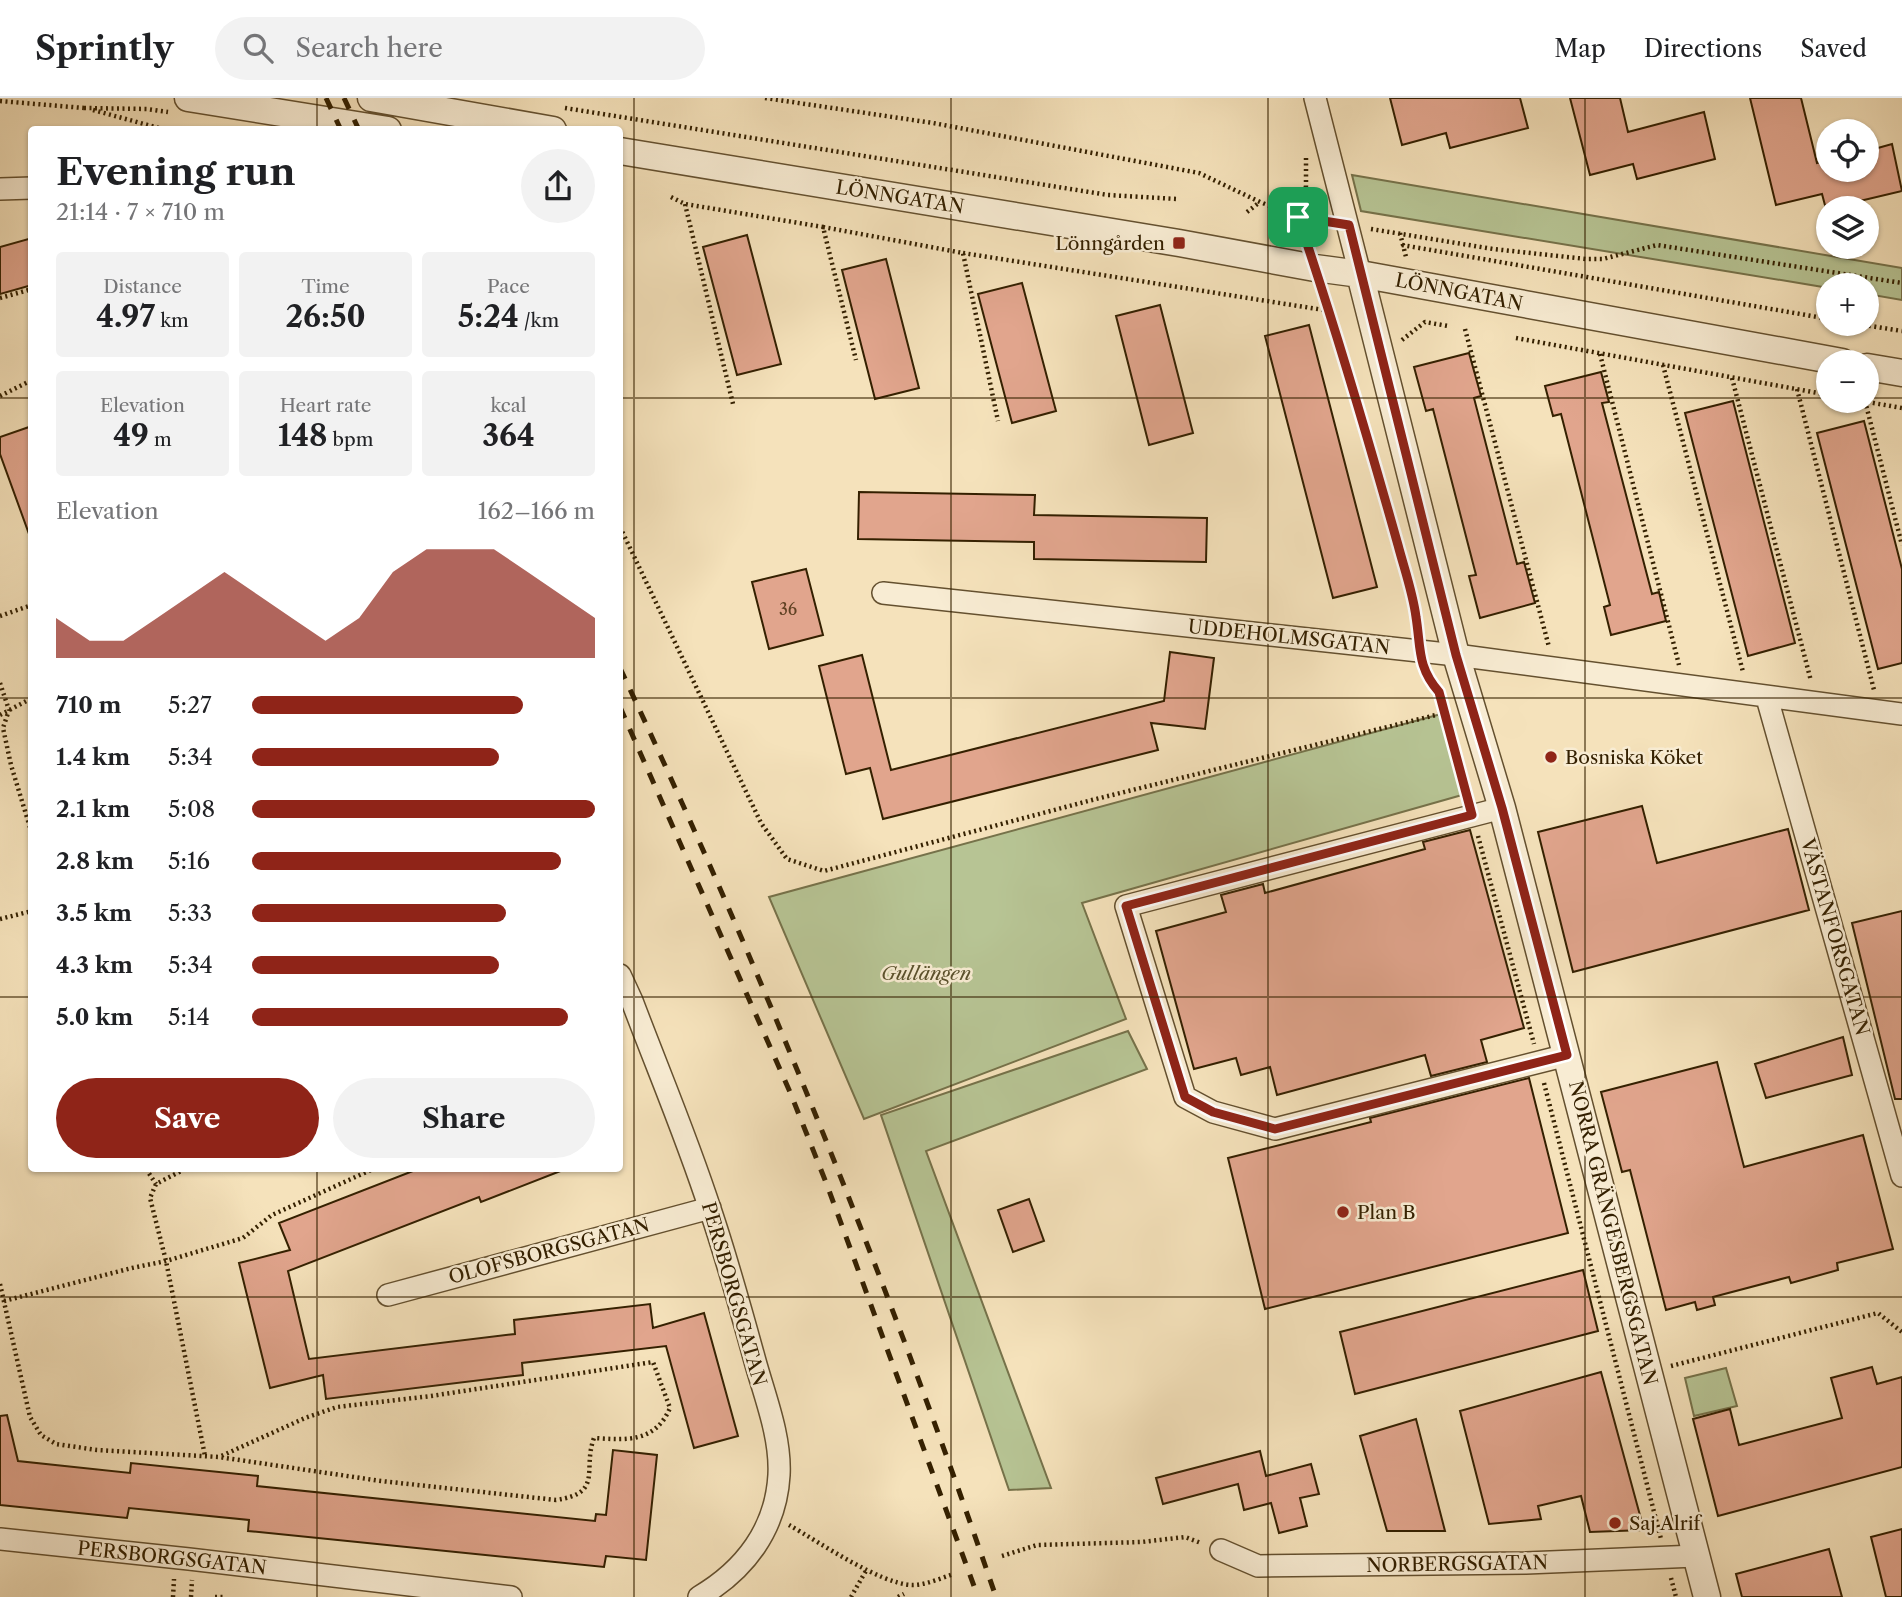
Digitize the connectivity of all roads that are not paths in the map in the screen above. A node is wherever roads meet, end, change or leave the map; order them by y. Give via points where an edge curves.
1 (188, 98) edge
2 (371, 98) edge
3 (1315, 98) edge
4 (556, 118) edge
5 (363, 126) edge
6 (623, 152) edge
7 (28, 188) edge
8 (0, 189) edge
9 (1360, 274) junction
10 (1816, 357) edge
11 (1879, 369) edge
12 (1902, 373) edge
13 (883, 593) dead end
14 (1456, 655) junction
15 (1767, 698) junction
16 (1902, 714) edge
17 (1502, 808) junction
18 (623, 982) edge
19 (1567, 1055) junction
20 (1902, 1176) edge
21 (710, 1209) junction
22 (388, 1294) dead end
23 (0, 1539) edge
24 (1221, 1550) road end
25 (1696, 1556) junction
26 (511, 1597) edge
27 (699, 1597) edge
28 (1707, 1597) edge

1 - 5 street
2 - 4 street
3 - 9 street, NORRA GRÄNGESBERGSGATAN
6 - 9 street, LÖNNGATAN
7 - 8 street
9 - 10 street, LÖNNGATAN
9 - 14 street, NORRA GRÄNGESBERGSGATAN
11 - 12 street
13 - 14 street, UDDEHOLMSGATAN
14 - 15 street, UDDEHOLMSGATAN
14 - 17 street, NORRA GRÄNGESBERGSGATAN
15 - 16 street, UDDEHOLMSGATAN
15 - 20 street, VÄSTANFORSGATAN
17 - 19 street, NORRA GRÄNGESBERGSGATAN
17 - 19 street via 1126,906 1185,1097 1213,1112 1275,1129
18 - 21 street, PERSBORGSGATAN
19 - 25 street, NORRA GRÄNGESBERGSGATAN
21 - 22 street, OLOFSBORGSGATAN
21 - 27 street, PERSBORGSGATAN via 773,1429 779,1474 772,1516 751,1554 735,1572
23 - 26 street, PERSBORGSGATAN
24 - 25 street, NORBERGSGATAN via 1258,1566
25 - 28 street, NORRA GRÄNGESBERGSGATAN

